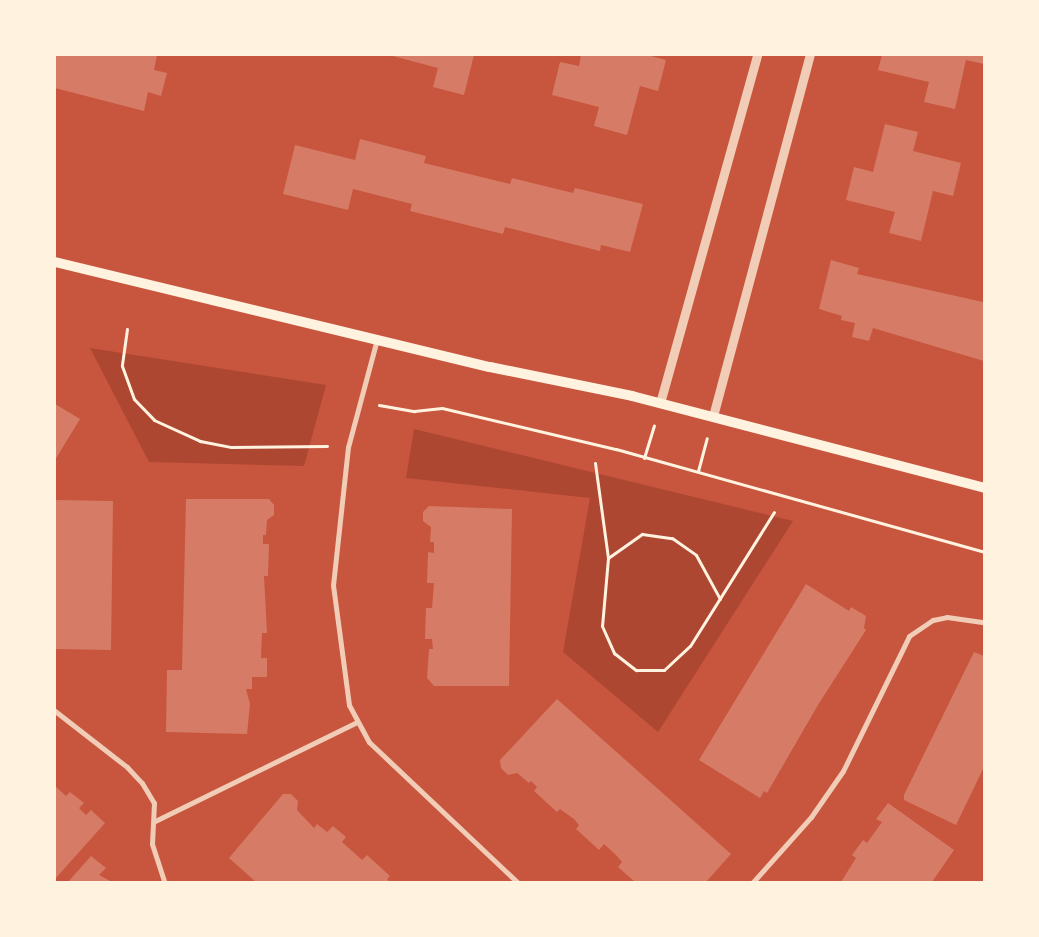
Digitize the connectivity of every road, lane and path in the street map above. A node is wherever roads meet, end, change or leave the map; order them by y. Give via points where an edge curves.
1 (756, 55) edge
2 (810, 55) edge
3 (55, 262) edge
4 (127, 329) dead end
5 (377, 339) junction
6 (361, 401) junction
7 (660, 403) junction
8 (713, 416) junction
9 (348, 446) junction
10 (644, 458) junction
11 (595, 463) dead end
12 (698, 471) junction
13 (984, 488) edge
14 (774, 512) dead end
15 (984, 552) edge
16 (608, 558) junction
17 (720, 600) junction
18 (984, 622) edge
19 (55, 711) edge
20 (356, 722) junction
21 (154, 821) junction
22 (164, 882) edge
23 (517, 882) edge
24 (753, 882) edge

1 - 7 street
2 - 8 street
3 - 5 main road
4 - 9 path via 122,366 134,399 154,420 200,441 231,447
5 - 6 street
5 - 7 main road
6 - 9 street
6 - 10 path via 414,411 442,408
7 - 8 main road
7 - 10 path
8 - 12 path
8 - 13 main road
9 - 20 street via 332,585 344,684
10 - 12 path
11 - 16 path
12 - 15 path via 847,516
14 - 17 path
16 - 17 path via 642,534 672,538 696,555
16 - 17 path via 602,626 614,653 636,670 664,670 690,646
18 - 24 street via 946,617 933,620 909,636 843,771 811,817
19 - 21 street via 127,767 142,783 154,803
20 - 21 street
20 - 23 street via 369,742
21 - 22 street via 152,844

